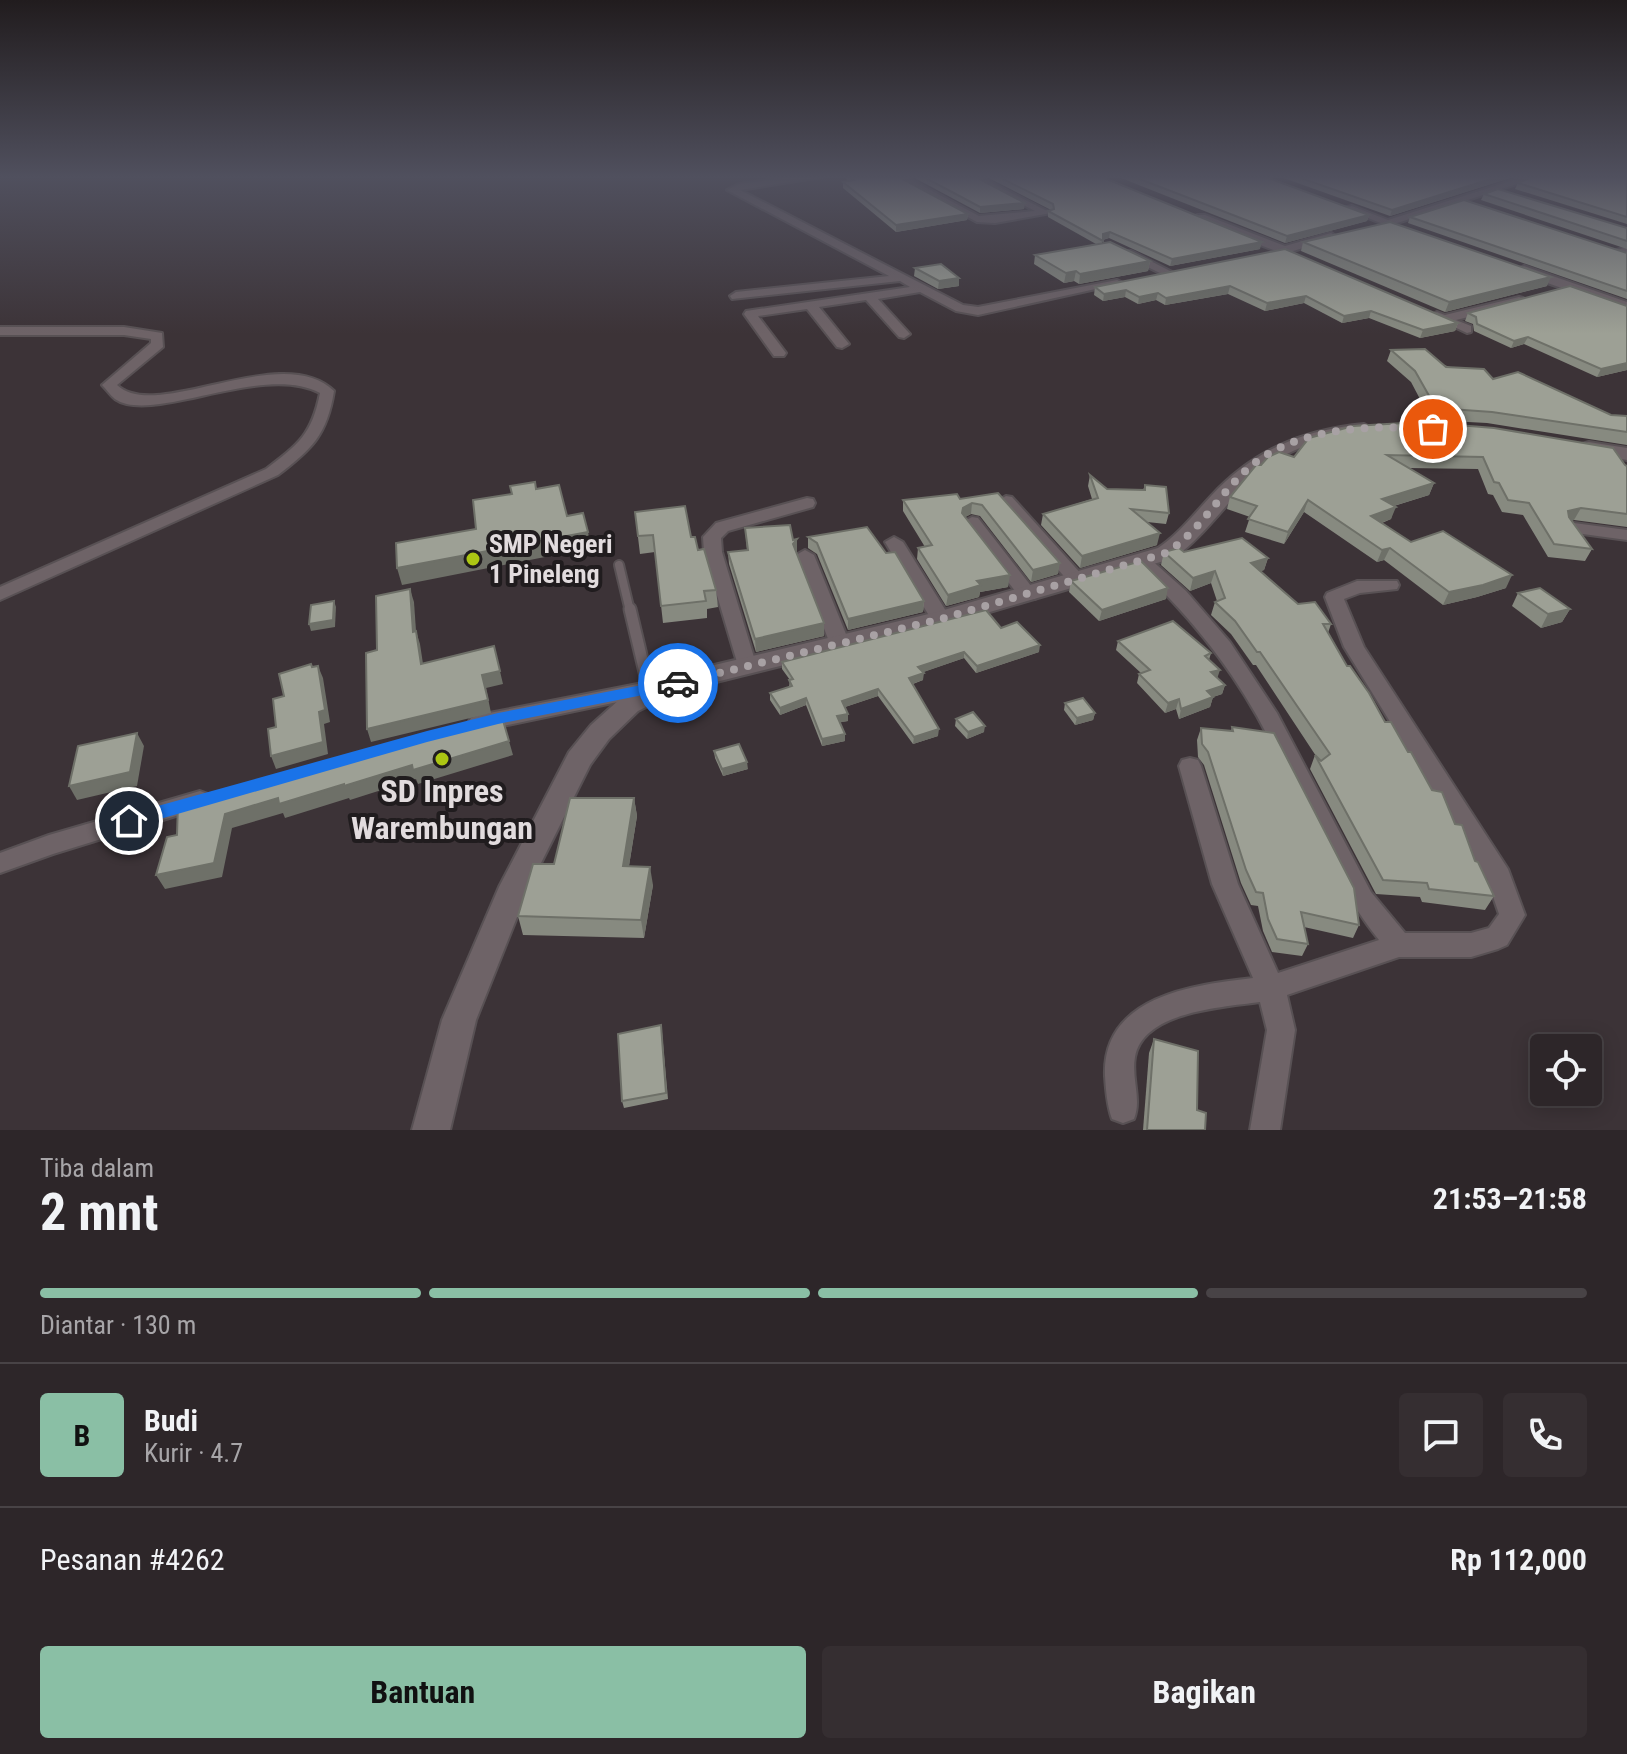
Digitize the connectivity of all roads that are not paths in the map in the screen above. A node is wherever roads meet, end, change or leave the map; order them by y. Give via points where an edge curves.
1 (806, 229) edge
2 (1228, 229) edge
3 (1365, 229) edge
4 (1406, 229) edge
5 (1416, 232) edge
6 (1600, 247) edge
7 (1120, 250) edge
8 (1284, 250) junction
9 (1623, 253) edge
10 (1253, 256) edge
11 (1298, 256) edge
12 (1515, 267) edge
13 (899, 278) junction
14 (1140, 279) edge
15 (1126, 282) edge
16 (1572, 287) junction
17 (919, 289) junction
18 (1544, 295) edge
19 (736, 296) dead end
20 (869, 296) junction
21 (1530, 299) edge
22 (810, 305) junction
23 (1627, 307) edge
24 (1420, 308) edge
25 (1444, 319) junction
26 (1467, 329) dead end
27 (0, 331) edge
28 (904, 334) dead end
29 (842, 344) dead end
30 (779, 353) dead end
31 (1385, 428) edge
32 (1568, 445) edge
33 (1622, 459) edge
34 (1006, 501) edge
35 (807, 503) dead end
36 (972, 522) edge
37 (1574, 528) edge
38 (1627, 535) edge
39 (894, 542) dead end
40 (805, 555) dead end
41 (1142, 561) junction
42 (619, 565) dead end
43 (1077, 580) junction
44 (1390, 585) dead end
45 (0, 594) edge
46 (1028, 595) junction
47 (941, 619) junction
48 (840, 644) junction
49 (747, 667) junction
50 (659, 687) junction
51 (457, 729) edge
52 (1190, 766) dead end
53 (223, 793) edge
54 (0, 863) edge
55 (1399, 945) junction
56 (1271, 988) junction
57 (1123, 1108) dead end
58 (431, 1130) edge
59 (1265, 1130) edge

1 - 13 street
2 - 8 street
3 - 8 street
4 - 5 street
6 - 9 street
7 - 14 street via 1174,272
8 - 10 street
8 - 11 street
12 - 16 street
13 - 17 street
13 - 19 street
15 - 17 street via 978,311
16 - 18 street
16 - 23 street
17 - 20 street
20 - 22 street
20 - 28 street
21 - 25 street
22 - 29 street
22 - 30 street via 750,314
24 - 25 street
25 - 26 street
27 - 45 street via 157,336 158,344 109,385 121,397 150,400 301,378 319,382 327,391 327,404 322,421 300,451 257,481
31 - 41 street via 1329,432 1271,454 1252,465 1178,546
32 - 33 street
34 - 43 street
35 - 49 street via 722,527 712,537
36 - 46 street
37 - 38 street
39 - 47 street
40 - 48 street
41 - 43 street
41 - 55 street via 1223,647 1266,713 1362,900
42 - 50 lane
43 - 46 street
44 - 55 street via 1357,587 1334,597 1354,647 1499,876 1512,915 1498,937 1471,945
46 - 47 street
47 - 48 street
48 - 49 street
49 - 50 street
50 - 51 street
50 - 58 street via 629,705 579,759 514,887 459,1020
52 - 56 street via 1225,884
53 - 54 street
55 - 56 street
56 - 57 street via 1182,1002 1154,1012 1124,1046
56 - 59 street via 1281,1030

